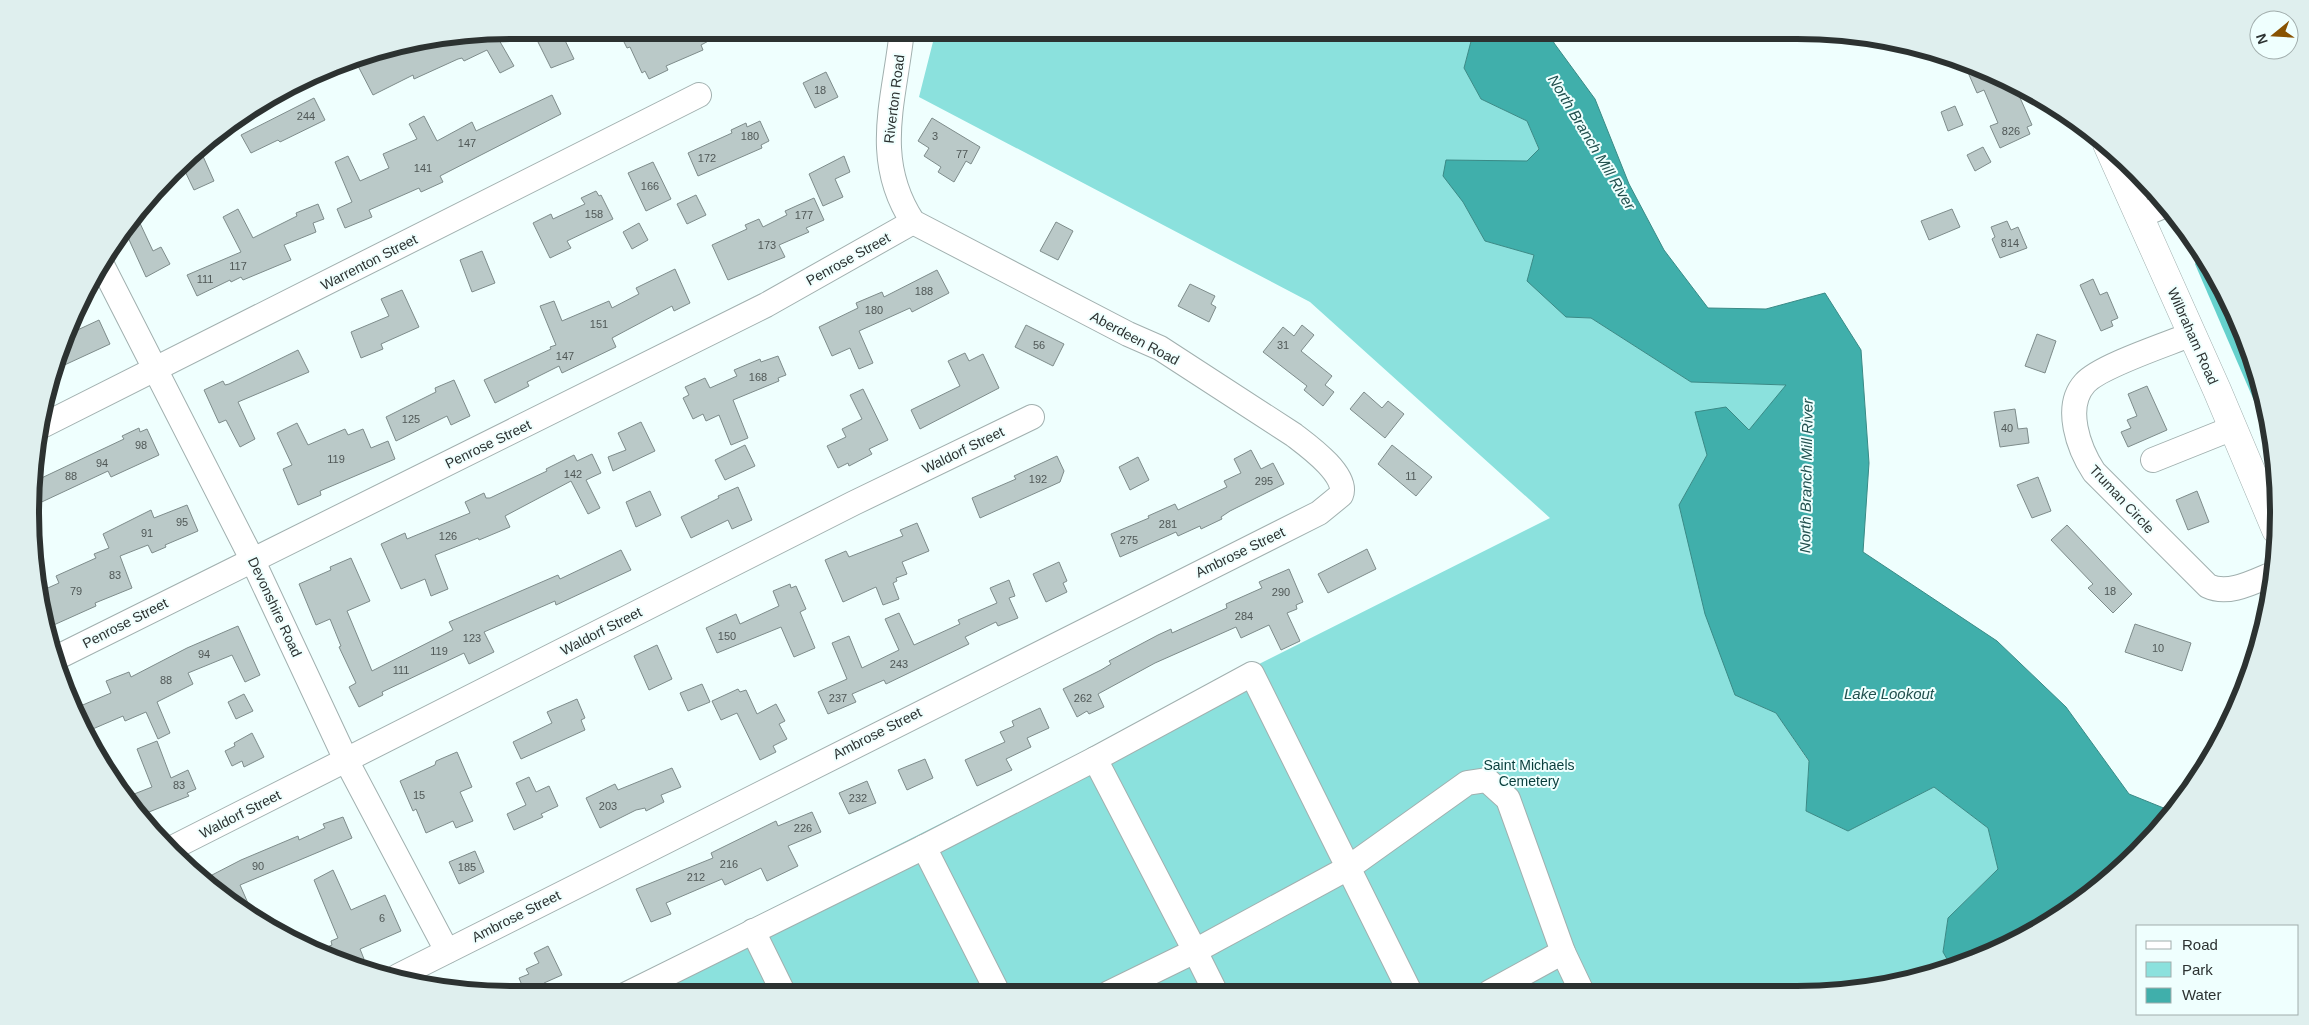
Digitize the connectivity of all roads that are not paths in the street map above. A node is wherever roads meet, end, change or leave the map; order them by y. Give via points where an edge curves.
1 (901, 39) edge
2 (699, 94) dead end
3 (2115, 162) edge
4 (2159, 207) edge
5 (2140, 216) junction
6 (913, 222) junction
7 (106, 270) edge
8 (2192, 334) junction
9 (156, 369) junction
10 (1032, 417) dead end
11 (47, 423) edge
12 (2233, 428) junction
13 (2153, 460) dead end
14 (1340, 480) joint
15 (2270, 515) edge
16 (252, 559) junction
17 (2266, 576) edge
18 (61, 655) edge
19 (1095, 759) junction
20 (346, 760) junction
21 (177, 846) edge
22 (924, 848) junction
23 (1348, 868) junction
24 (753, 932) junction
25 (447, 951) junction
26 (1195, 951) junction
27 (1564, 952) junction
28 (404, 973) edge
29 (643, 986) edge
30 (780, 986) edge
31 (994, 986) edge
32 (1123, 986) edge
33 (1212, 986) edge
34 (1407, 986) edge
35 (1501, 986) edge
36 (1579, 986) edge

1 - 6 street, Riverton Road via 887,152 907,214
2 - 9 street, Warrenton Street
3 - 5 main road, Wilbraham Road
4 - 5 street
5 - 8 main road, Wilbraham Road
6 - 14 street, Aberdeen Road via 1160,348 1294,435 1326,462
6 - 16 street, Penrose Street via 766,305
7 - 9 street, Devonshire Road
8 - 12 main road, Wilbraham Road
8 - 17 street, Truman Circle via 2104,370 2084,384 2075,411 2082,452 2094,472 2208,586 2234,588
9 - 11 street, Warrenton Street
9 - 16 street, Devonshire Road
10 - 20 street, Waldorf Street via 854,503
12 - 13 street
12 - 15 main road, Wilbraham Road
14 - 25 street, Ambrose Street via 1341,495 1319,513
16 - 18 street, Penrose Street
16 - 20 street, Devonshire Road
19 - 22 street
19 - 23 street via 1252,674
19 - 26 street
20 - 21 street, Waldorf Street
20 - 25 street, Devonshire Road
22 - 24 street
22 - 31 street
23 - 26 street
23 - 27 street via 1467,783 1487,780 1508,799
23 - 34 street
24 - 29 street
24 - 30 street
25 - 28 street, Ambrose Street
26 - 32 street
26 - 33 street
27 - 35 street
27 - 36 street

